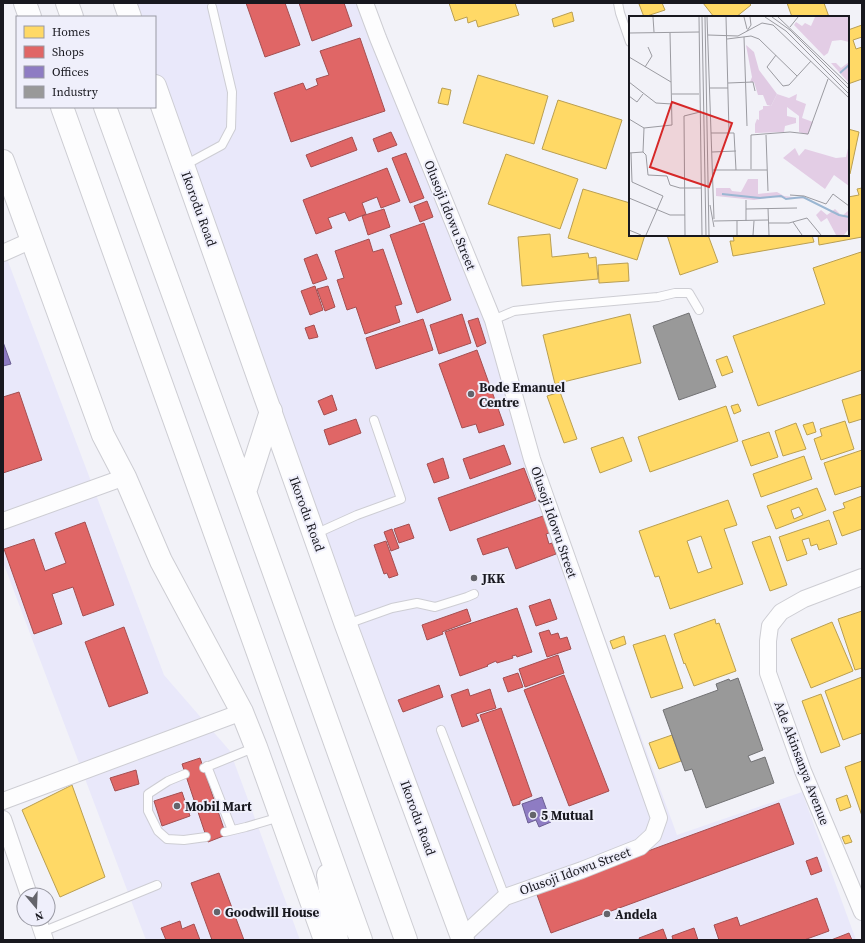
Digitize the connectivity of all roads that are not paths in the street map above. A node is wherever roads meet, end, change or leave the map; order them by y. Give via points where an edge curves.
1 (25, 3) edge
2 (67, 3) edge
3 (125, 3) edge
4 (365, 3) edge
5 (618, 3) edge
6 (212, 7) dead end
7 (30, 16) edge
8 (72, 16) edge
9 (130, 16) edge
10 (629, 39) edge
11 (156, 89) edge
12 (62, 108) edge
13 (105, 108) edge
14 (3, 162) edge
15 (184, 165) junction
16 (32, 240) junction
17 (3, 253) edge
18 (700, 310) dead end
19 (493, 320) junction
20 (271, 411) junction
21 (374, 420) dead end
22 (125, 478) junction
23 (245, 492) junction
24 (3, 522) edge
25 (315, 534) junction
26 (862, 577) edge
27 (474, 594) dead end
28 (346, 624) junction
29 (242, 712) junction
30 (442, 730) dead end
31 (256, 747) junction
32 (185, 774) dead end
33 (3, 801) edge
34 (281, 817) junction
35 (3, 819) edge
36 (321, 830) junction
37 (206, 837) dead end
38 (157, 885) dead end
39 (26, 887) edge
40 (505, 897) junction
41 (862, 912) edge
42 (42, 930) edge
43 (463, 938) edge
44 (325, 940) edge
45 (337, 940) edge
46 (361, 940) edge
47 (406, 940) edge

1 - 7 main road
2 - 8 main road
3 - 9 main road
4 - 19 street, Olusoji Idowu Street
5 - 10 lane
6 - 15 lane via 232,92 231,128 222,145
11 - 15 main road, Ikorodu Road
12 - 36 main road
13 - 23 main road
14 - 16 main road
15 - 20 main road, Ikorodu Road
16 - 17 street
16 - 22 main road via 103,435
18 - 19 lane via 689,293 675,293 658,297 514,311
19 - 40 street, Olusoji Idowu Street via 532,459 659,818 653,835 640,848
20 - 23 main road
20 - 25 main road, Ikorodu Road
21 - 25 lane via 401,499
22 - 24 street
22 - 29 main road via 161,561
23 - 47 main road
25 - 28 main road, Ikorodu Road
26 - 41 street, Ade Akinsanya Avenue via 804,599 781,612 770,626 768,641 768,673 803,771
27 - 28 lane via 435,607 417,603 392,608
28 - 43 main road, Ikorodu Road
29 - 31 main road
29 - 33 street
30 - 40 lane
31 - 34 main road
31 - 34 lane via 205,767 228,831
32 - 37 lane via 168,780 148,794 148,811 158,831 167,839
34 - 44 main road
35 - 39 street
36 - 45 main road
36 - 46 main road
38 - 42 lane
40 - 43 street, Olusoji Idowu Street

